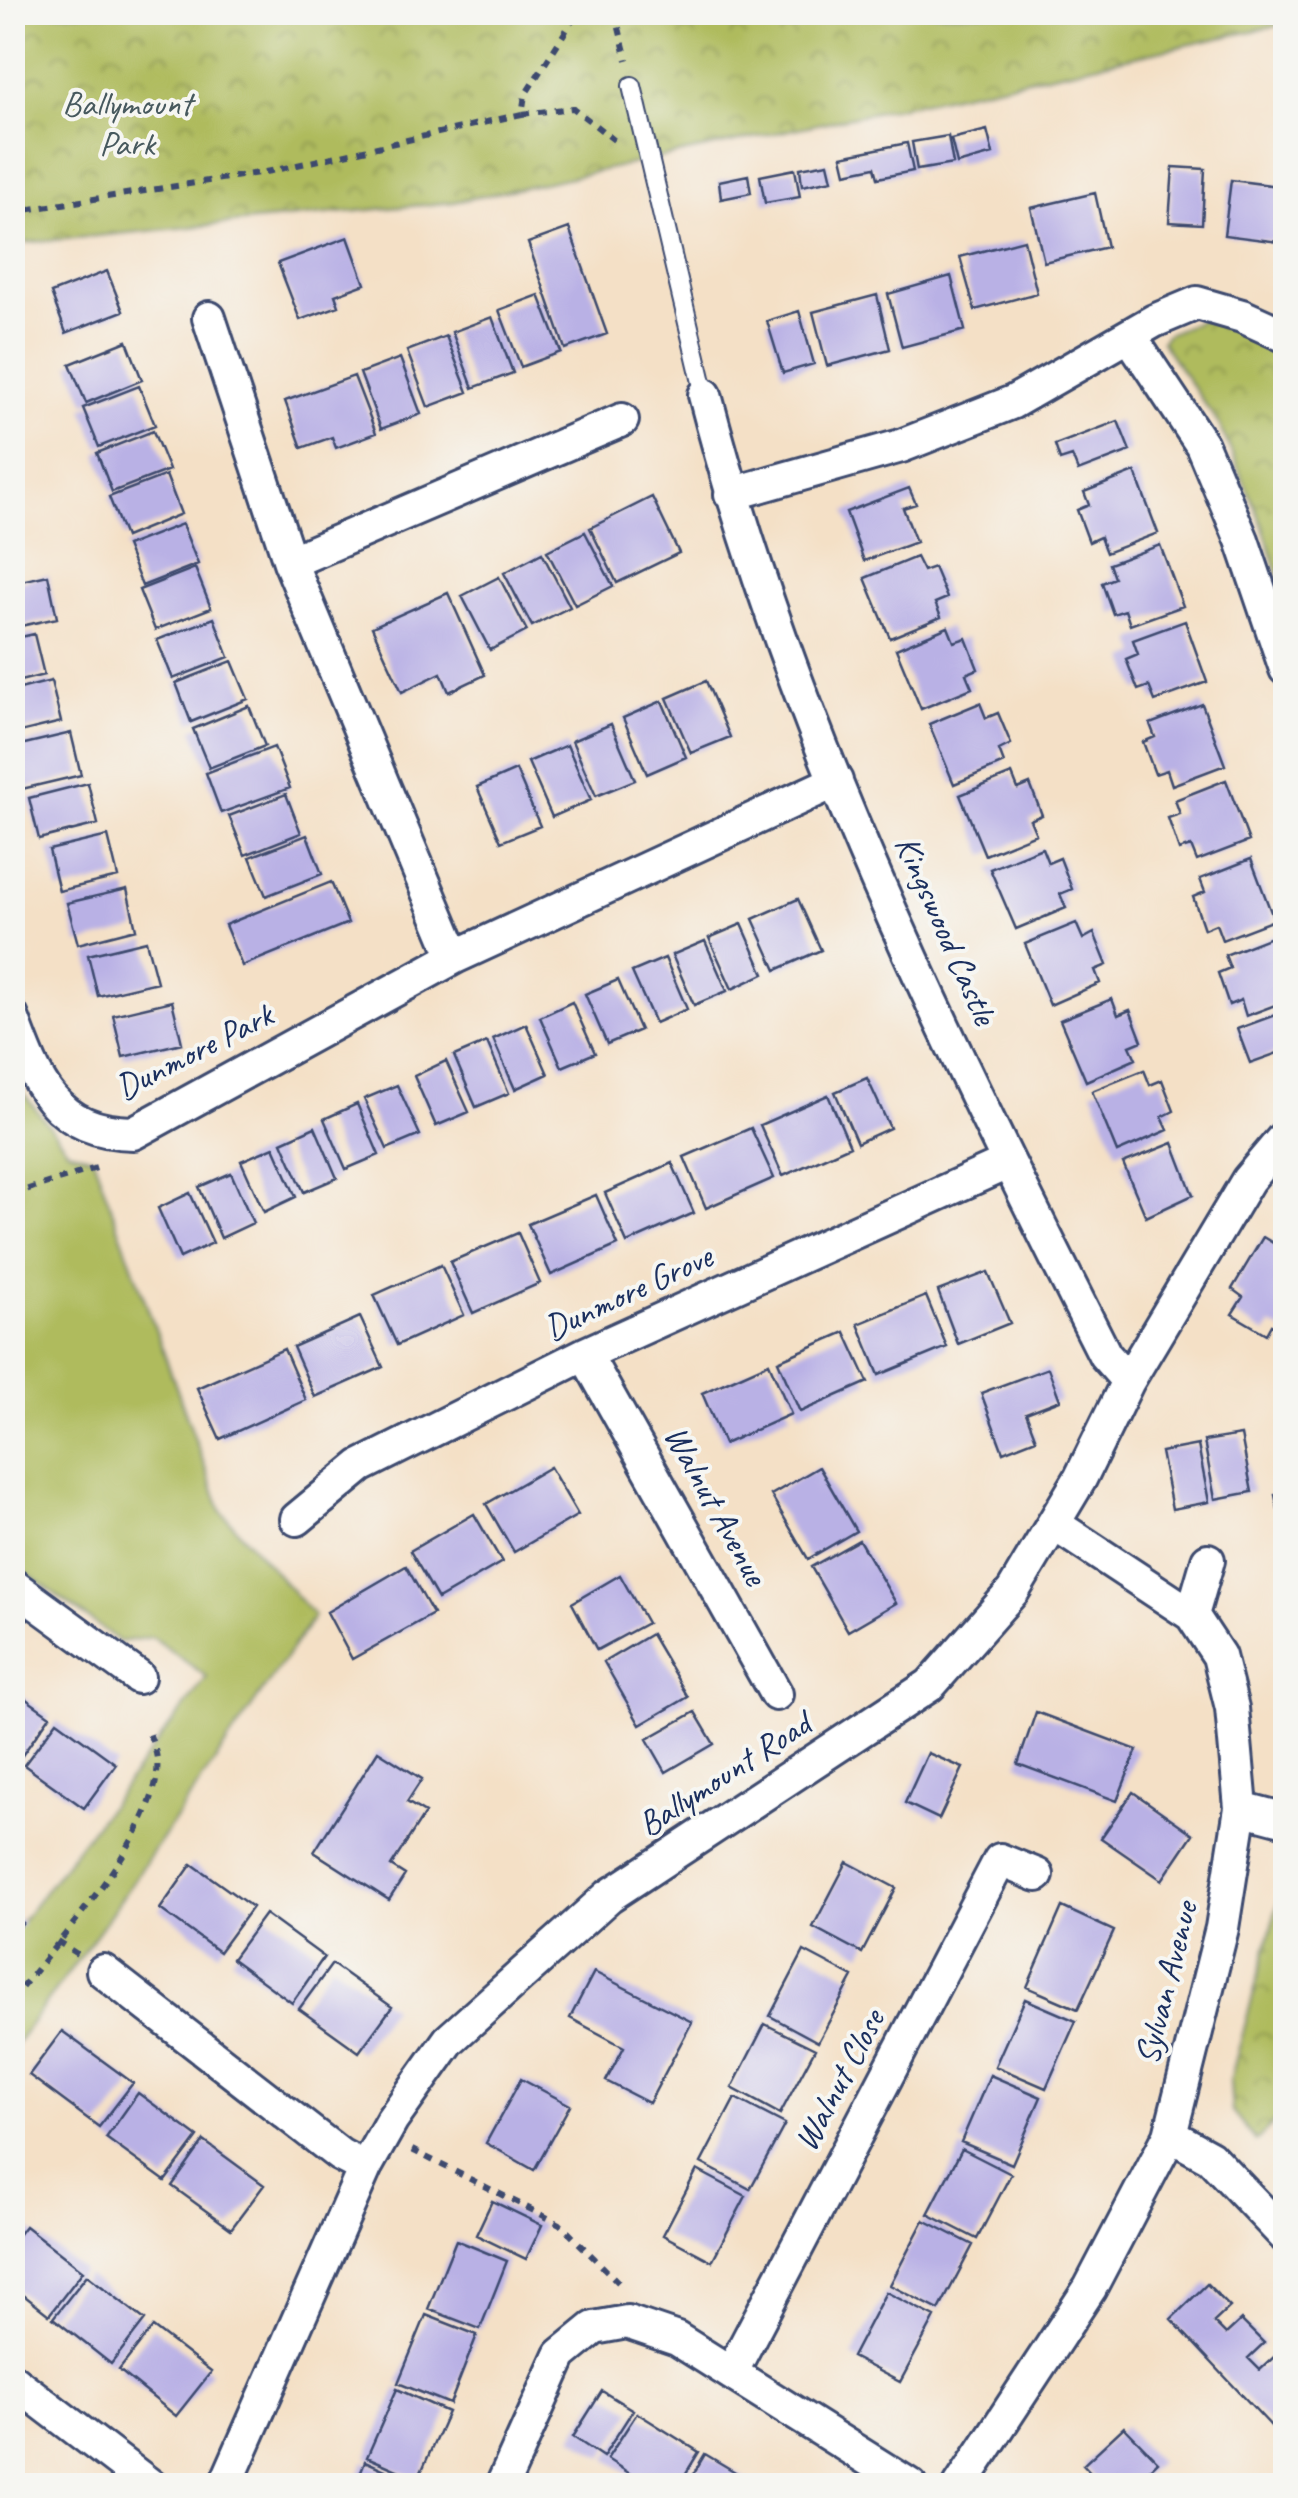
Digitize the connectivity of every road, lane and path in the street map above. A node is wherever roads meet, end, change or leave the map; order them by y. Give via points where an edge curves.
1 (578, 12) edge
2 (616, 12) edge
3 (632, 86) joint
4 (522, 114) junction
5 (621, 148) dead end
6 (12, 212) edge
7 (210, 318) dead end
8 (1286, 336) edge
9 (1131, 338) junction
10 (705, 395) joint
11 (622, 420) dead end
12 (731, 494) junction
13 (290, 562) junction
14 (1286, 668) edge
15 (836, 781) junction
16 (454, 958) junction
17 (12, 1016) edge
18 (1286, 1135) edge
19 (1008, 1163) junction
20 (109, 1165) dead end
21 (1274, 1172) edge
22 (12, 1194) edge
23 (585, 1354) junction
24 (1128, 1381) junction
25 (297, 1519) dead end
26 (1054, 1524) junction
27 (1208, 1560) dead end
28 (12, 1586) edge
29 (1192, 1615) junction
30 (138, 1677) dead end
31 (776, 1694) dead end
32 (148, 1730) dead end
33 (1241, 1808) junction
34 (1286, 1820) edge
35 (1037, 1875) dead end
36 (103, 1971) dead end
37 (12, 2000) edge
38 (1170, 2135) junction
39 (406, 2147) dead end
40 (365, 2168) junction
41 (1286, 2237) edge
42 (621, 2285) dead end
43 (731, 2373) junction
44 (12, 2380) edge
45 (151, 2486) edge
46 (225, 2486) edge
47 (502, 2486) edge
48 (911, 2486) edge
49 (960, 2486) edge

1 - 4 path via 525,95
2 - 3 path
3 - 10 lane
4 - 5 path via 573,108
4 - 6 path via 270,171
7 - 13 street
8 - 9 street via 1196,303
9 - 12 street via 1013,402 917,440
9 - 14 street via 1202,446
10 - 12 street, Kingswood Castle
11 - 13 street
12 - 15 street, Kingswood Castle via 781,648
13 - 16 street
15 - 16 street, Dunmore Park
15 - 19 street, Kingswood Castle
16 - 17 street, Dunmore Park via 133,1134 100,1133 59,1109 32,1070
18 - 21 street, Ballymount Road
19 - 23 street, Dunmore Grove
19 - 24 street, Kingswood Castle via 1105,1355
20 - 22 path
21 - 24 street, Ballymount Road
23 - 25 street, Dunmore Grove via 361,1466
23 - 31 street, Walnut Avenue
24 - 26 street, Ballymount Road
26 - 29 street, Sylvan Avenue
26 - 40 street, Ballymount Road via 1013,1591 930,1685 609,1896 496,1996 449,2040
27 - 29 street
28 - 30 street
29 - 33 street, Sylvan Avenue via 1219,1656 1232,1708
32 - 37 path via 157,1760 138,1835
33 - 34 street
33 - 38 street, Sylvan Avenue via 1222,1928
35 - 43 street, Walnut Close via 1000,1860
36 - 40 street
38 - 41 street via 1210,2157
38 - 49 street, Sylvan Avenue via 1090,2288
39 - 42 path via 560,2224
40 - 46 street, Ballymount Road
43 - 47 street via 677,2338 627,2322 594,2328 561,2355
43 - 48 street
44 - 45 street

